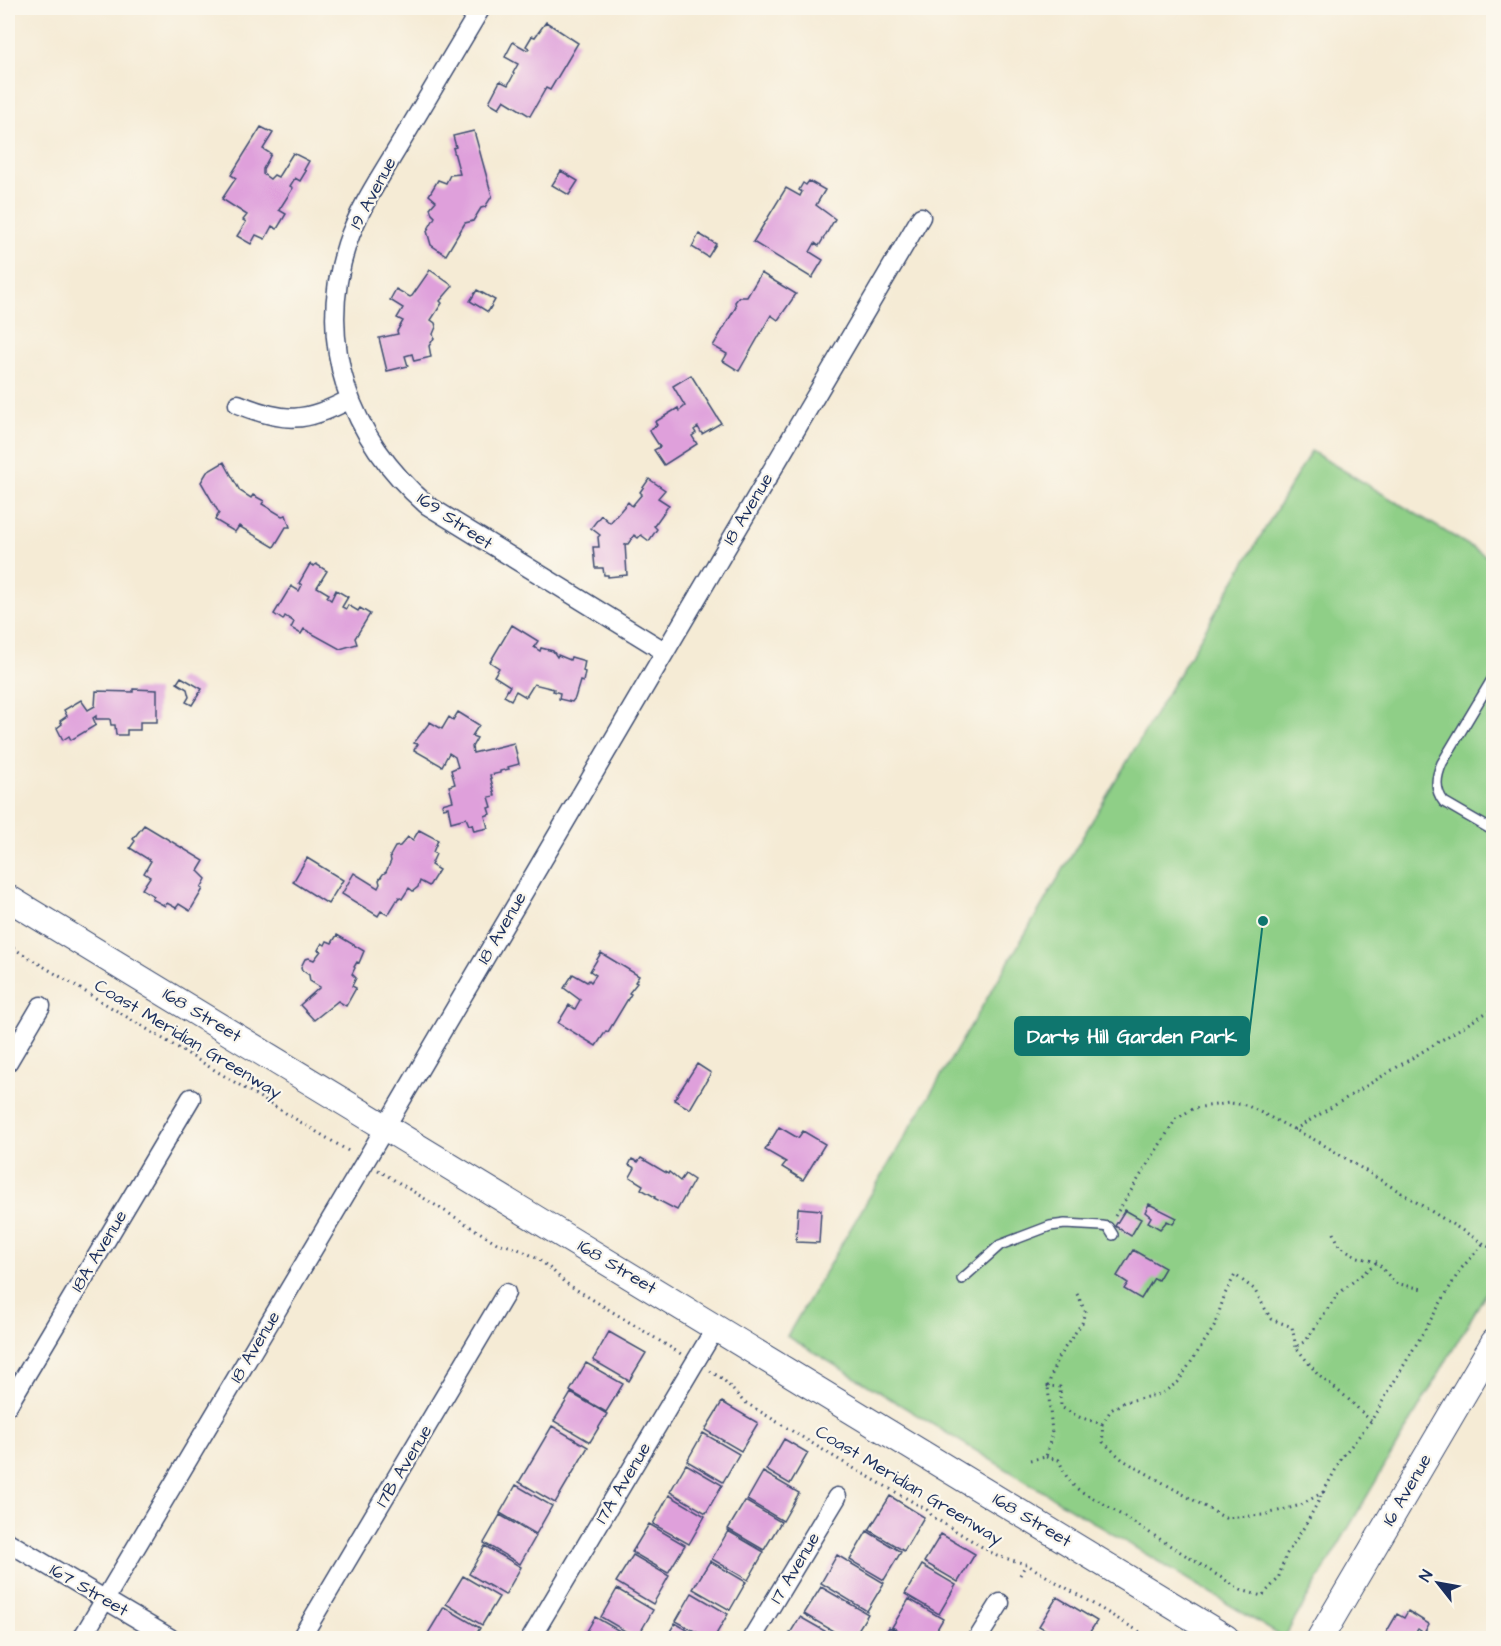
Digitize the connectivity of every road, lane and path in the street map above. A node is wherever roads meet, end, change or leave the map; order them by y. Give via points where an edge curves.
1 (481, 8) edge
2 (921, 216) dead end
3 (350, 399) junction
4 (238, 404) dead end
5 (664, 651) junction
6 (1494, 676) edge
7 (1494, 831) edge
8 (8, 898) edge
9 (8, 945) edge
10 (41, 1006) dead end
11 (1494, 1008) edge
12 (8, 1062) edge
13 (191, 1098) dead end
14 (386, 1126) junction
15 (1294, 1130) junction
16 (355, 1156) dead end
17 (376, 1169) dead end
18 (1110, 1231) joint
19 (1334, 1233) dead end
20 (1483, 1244) junction
21 (1494, 1250) edge
22 (1377, 1262) junction
23 (962, 1279) dead end
24 (1423, 1289) dead end
25 (506, 1293) dead end
26 (1077, 1294) dead end
27 (716, 1327) junction
28 (1494, 1342) edge
29 (667, 1346) dead end
30 (1296, 1347) junction
31 (723, 1379) dead end
32 (1048, 1386) junction
33 (8, 1405) edge
34 (1371, 1421) junction
35 (1102, 1424) junction
36 (1046, 1457) junction
37 (1030, 1460) dead end
38 (1325, 1491) junction
39 (837, 1497) dead end
40 (8, 1542) edge
41 (1026, 1564) junction
42 (1020, 1575) dead end
43 (105, 1600) junction
44 (1000, 1603) dead end
45 (82, 1638) edge
46 (170, 1638) edge
47 (301, 1638) edge
48 (531, 1638) edge
49 (752, 1638) edge
50 (978, 1638) edge
51 (1150, 1638) edge
52 (1226, 1638) edge
53 (1320, 1638) edge

1 - 3 street, 19 Avenue via 369,196 347,244 335,322 337,348
2 - 5 street, 18 Avenue
3 - 4 street via 327,411 297,418 267,416
3 - 5 street, 169 Street via 369,439 389,468 428,505
5 - 14 street, 18 Avenue
6 - 7 lane via 1442,763 1437,786 1444,802
8 - 14 main road, 168 Street
9 - 16 path, Coast Meridian Greenway
10 - 12 street
11 - 15 path
13 - 33 street, 18A Avenue
14 - 27 main road, 168 Street
14 - 43 street, 18 Avenue
15 - 18 path via 1246,1105 1194,1108 1176,1119
15 - 20 path
17 - 29 path via 497,1243 518,1248 549,1265 564,1282
18 - 23 lane via 1065,1224 1050,1226 1000,1245
19 - 22 path via 1339,1246
20 - 21 path
20 - 34 path via 1460,1270
22 - 24 path via 1395,1283
22 - 30 path via 1337,1295 1305,1342
25 - 47 street, 17B Avenue
26 - 32 path via 1085,1311 1082,1323 1057,1359
27 - 48 street, 17A Avenue
27 - 52 main road, 168 Street
28 - 53 main road, 16 Avenue
30 - 34 path via 1318,1375
30 - 35 path via 1292,1327 1271,1319 1254,1289 1235,1275 1214,1328 1178,1382 1161,1395 1124,1402 1111,1410
31 - 41 path, Coast Meridian Greenway via 743,1401 841,1461 997,1556
32 - 35 path via 1060,1388 1061,1407
32 - 36 path via 1052,1433
34 - 38 path via 1343,1456
35 - 38 path via 1103,1442 1123,1460 1225,1518 1263,1515 1301,1505
36 - 37 path
36 - 38 path via 1059,1460 1067,1480 1077,1490 1241,1590 1262,1596 1278,1580 1286,1556
39 - 49 street, 17 Avenue
40 - 43 street, 167 Street
41 - 42 path
41 - 51 path, Coast Meridian Greenway
43 - 45 street, 18 Avenue
43 - 46 street, 167 Street
44 - 50 street

